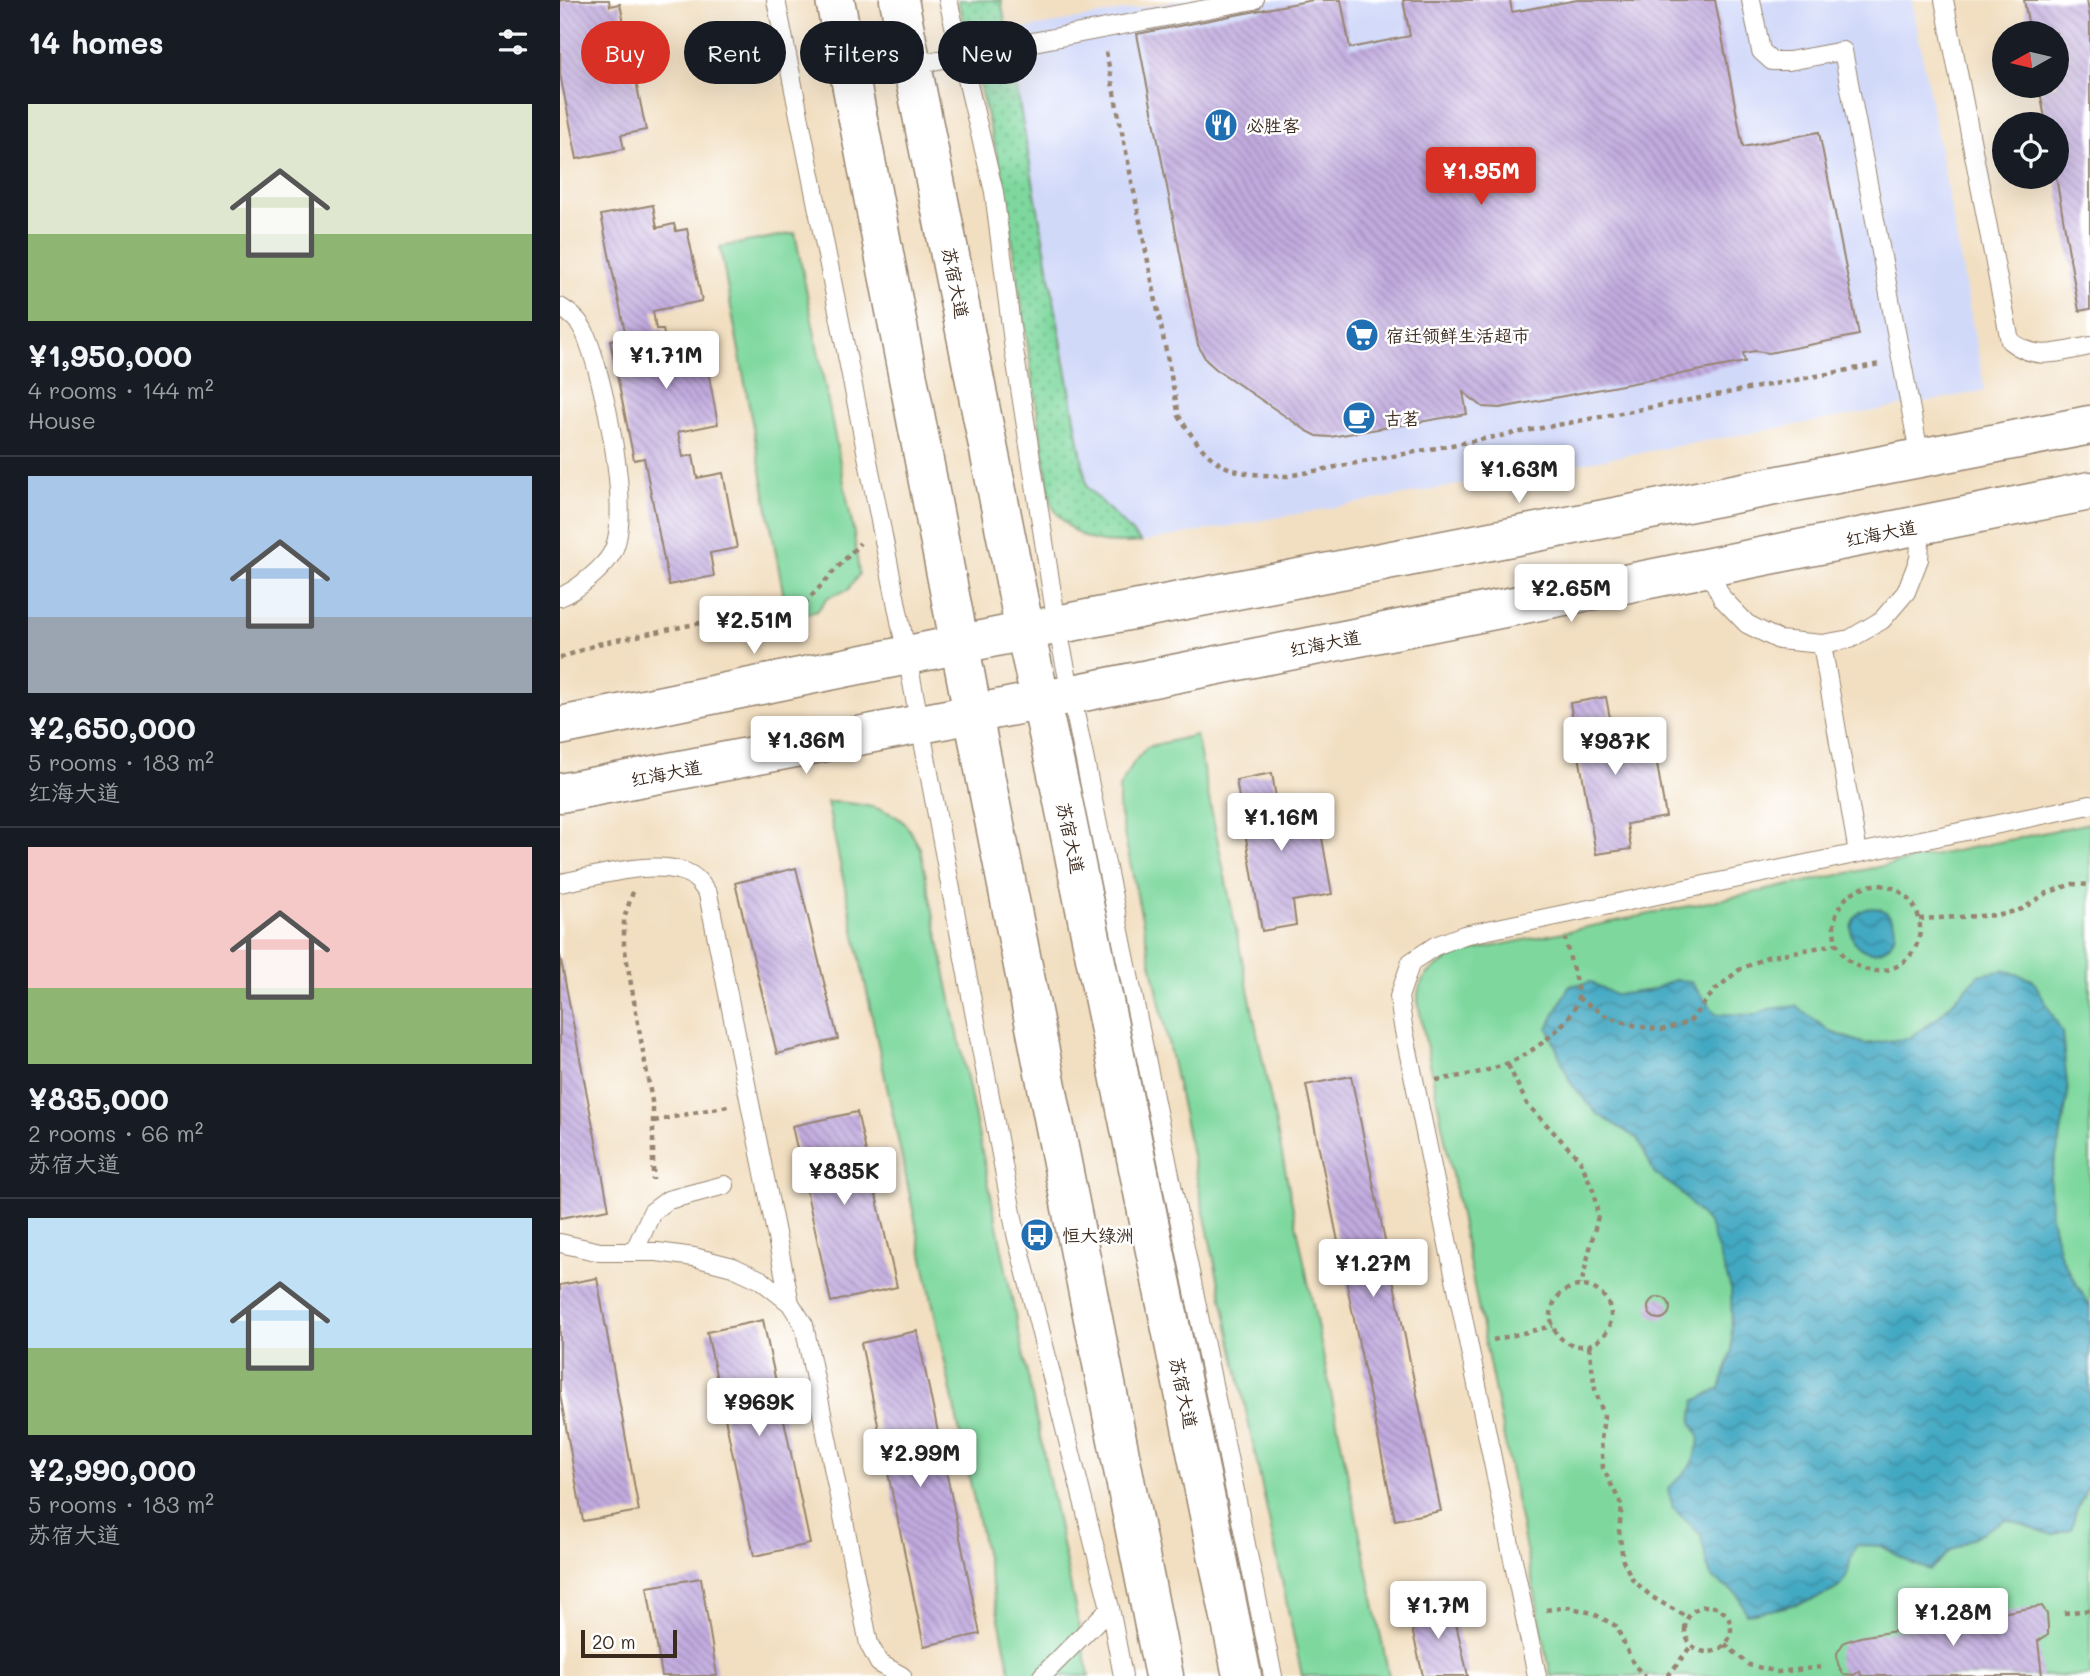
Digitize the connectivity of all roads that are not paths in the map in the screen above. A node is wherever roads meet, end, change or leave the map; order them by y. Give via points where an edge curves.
1 (776, 0) edge
2 (835, 0) edge
3 (899, 0) edge
4 (948, 0) edge
5 (1254, 0) edge
6 (1751, 0) edge
7 (1944, 0) edge
8 (903, 21) edge
9 (953, 21) edge
10 (1037, 41) edge
11 (916, 84) edge
12 (969, 84) edge
13 (560, 307) edge
14 (2090, 346) edge
15 (2090, 425) edge
16 (1920, 458) junction
17 (2090, 491) edge
18 (1921, 524) junction
19 (1707, 567) junction
20 (560, 597) edge
21 (1041, 628) junction
22 (1822, 644) junction
23 (960, 645) junction
24 (906, 656) junction
25 (1056, 696) junction
26 (973, 714) junction
27 (919, 724) junction
28 (560, 726) edge
29 (560, 793) edge
30 (2090, 805) edge
31 (1858, 853) junction
32 (560, 883) edge
33 (725, 1185) dead end
34 (560, 1243) edge
35 (634, 1252) junction
36 (790, 1303) junction
37 (1110, 1608) junction
38 (902, 1676) edge
39 (1042, 1676) edge
40 (1124, 1676) edge
41 (1164, 1676) edge
42 (1242, 1676) edge
43 (1273, 1676) edge
44 (1536, 1676) edge

1 - 24 lane
2 - 23 main road
3 - 8 main road, 苏宿大道
4 - 9 lane
5 - 10 lane
6 - 16 lane via 1761,51 1772,61 1843,51
7 - 14 lane via 2010,341 2031,354 2045,355
11 - 21 main road, 苏宿大道
12 - 21 lane via 994,192
13 - 20 lane via 574,315 585,332 611,422 620,521 612,552 587,580
15 - 16 main road
16 - 21 main road
17 - 18 main road, 红海大道
18 - 19 main road, 红海大道
18 - 22 lane via 1919,559 1906,593 1882,621 1850,639
19 - 22 lane via 1722,598 1747,624 1779,640
19 - 25 main road, 红海大道
21 - 23 main road
21 - 25 main road, 苏宿大道
22 - 31 lane
23 - 24 main road
23 - 26 main road
24 - 27 lane
24 - 28 main road
25 - 26 main road, 红海大道
25 - 42 main road, 苏宿大道
25 - 43 lane
26 - 27 main road, 红海大道
26 - 41 main road
27 - 29 main road, 红海大道
27 - 37 lane via 1016,1234
30 - 31 lane
31 - 44 lane via 1464,935 1411,962 1399,997
32 - 36 lane via 641,869 671,869 700,882 708,894
33 - 35 lane via 668,1200 652,1212
34 - 35 lane via 600,1252
35 - 36 lane via 694,1257 733,1267 761,1280
36 - 38 lane via 804,1325 869,1644 879,1663
37 - 39 lane
37 - 40 lane

